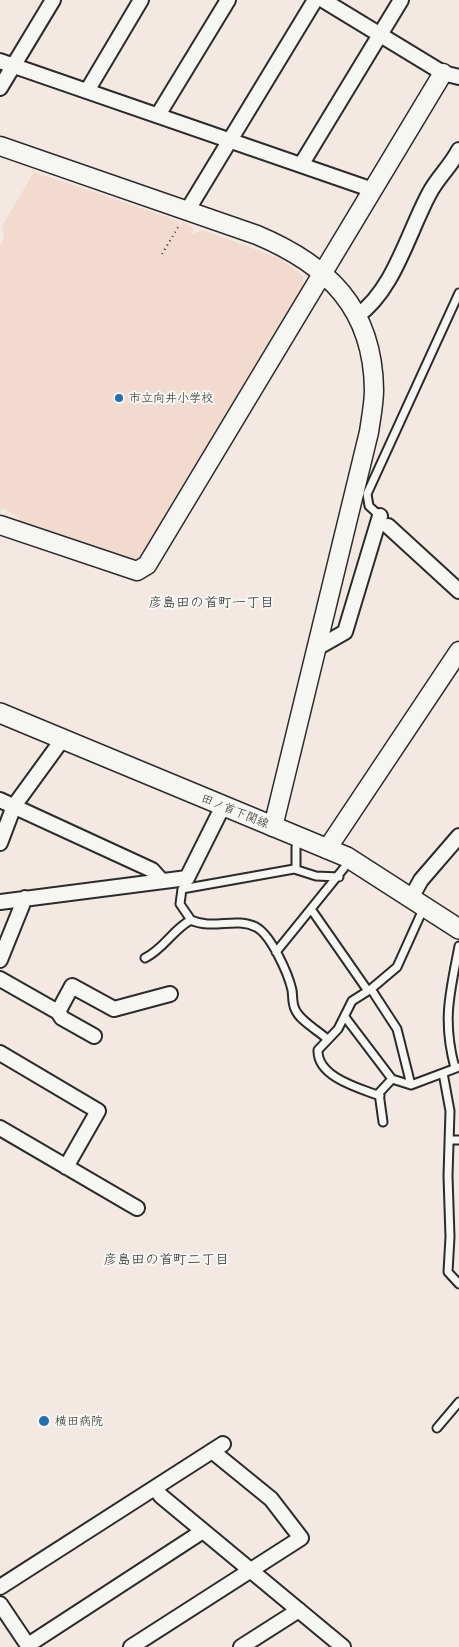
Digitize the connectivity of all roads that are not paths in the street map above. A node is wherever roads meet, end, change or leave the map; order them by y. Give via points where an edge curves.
1 (54, 0) edge
2 (141, 0) edge
3 (228, 0) edge
4 (315, 0) edge
5 (323, 0) edge
6 (401, 0) edge
7 (380, 35) junction
8 (0, 61) edge
9 (14, 65) junction
10 (451, 75) edge
11 (0, 88) edge
12 (87, 91) junction
13 (158, 115) junction
14 (230, 140) junction
15 (0, 146) edge
16 (459, 150) edge
17 (301, 165) junction
18 (373, 190) junction
19 (187, 211) junction
20 (323, 272) junction
21 (459, 293) edge
22 (357, 316) junction
23 (384, 521) junction
24 (0, 524) edge
25 (459, 591) edge
26 (317, 648) junction
27 (459, 650) edge
28 (0, 713) edge
29 (62, 740) junction
30 (0, 800) edge
31 (14, 806) junction
32 (223, 806) junction
33 (273, 827) junction
34 (459, 836) edge
35 (0, 843) edge
36 (296, 847) dead end
37 (327, 849) junction
38 (344, 868) dead end
39 (294, 869) junction
40 (338, 877) junction
41 (162, 881) junction
42 (24, 898) junction
43 (411, 898) junction
44 (0, 902) edge
45 (311, 910) junction
46 (420, 916) dead end
47 (191, 920) junction
48 (459, 929) edge
49 (459, 946) edge
50 (276, 952) junction
51 (145, 958) dead end
52 (0, 960) edge
53 (0, 980) edge
54 (370, 990) junction
55 (170, 994) dead end
56 (58, 1012) junction
57 (345, 1017) junction
58 (94, 1036) dead end
59 (326, 1040) junction
60 (0, 1053) edge
61 (457, 1068) edge
62 (443, 1073) junction
63 (392, 1079) junction
64 (411, 1085) junction
65 (380, 1096) junction
66 (383, 1122) dead end
67 (0, 1128) edge
68 (449, 1140) junction
69 (459, 1140) edge
70 (66, 1167) junction
71 (137, 1208) dead end
72 (459, 1284) edge
73 (459, 1402) edge
74 (437, 1428) dead end
75 (154, 1488) junction
76 (204, 1531) junction
77 (251, 1570) junction
78 (0, 1587) edge
79 (0, 1604) edge
80 (299, 1610) junction
81 (261, 1642) edge
82 (29, 1646) edge
83 (131, 1647) edge
84 (241, 1647) edge
85 (343, 1647) edge

1 - 9 street
2 - 12 street
3 - 13 street
4 - 14 street
5 - 7 street
6 - 7 street
7 - 10 street
7 - 17 street
8 - 9 street
9 - 11 street
9 - 12 street
10 - 18 street
12 - 13 street
13 - 14 street
14 - 17 street
14 - 19 street
15 - 19 street
16 - 22 street via 438,178 406,246 371,306
17 - 18 street
18 - 20 street
19 - 20 street via 277,244
20 - 22 street via 342,292
20 - 24 street via 147,565 137,571
21 - 23 lane via 368,494 369,506
22 - 26 street via 369,345 374,392 369,432
23 - 25 street
23 - 26 street via 345,632
26 - 33 street
27 - 37 street
28 - 29 main road, 田ノ首下関線
29 - 31 street
29 - 32 main road, 田ノ首下関線
30 - 31 street
31 - 35 street
31 - 41 street via 152,870
32 - 33 main road, 田ノ首下関線
32 - 41 street via 187,878
33 - 37 main road, 田ノ首下関線
34 - 43 street via 421,880
36 - 39 lane
37 - 43 main road, 田ノ首下関線 via 346,857
38 - 40 lane
39 - 40 lane via 316,876
39 - 47 lane via 182,889 180,904
40 - 45 lane
41 - 42 street
42 - 44 street
42 - 52 street
43 - 48 main road, 田ノ首下関線
45 - 50 lane
45 - 54 lane
46 - 54 lane via 397,967
47 - 50 lane via 200,924 255,926
47 - 51 lane
49 - 61 lane via 447,1021 447,1036
50 - 59 lane via 290,983 295,1009
53 - 56 street
54 - 57 lane via 352,1001
54 - 64 lane via 397,1029
55 - 56 street via 114,1009 72,986
56 - 58 street via 62,1018
57 - 59 lane
57 - 63 lane
59 - 65 lane via 318,1050 317,1058 326,1070 349,1084
60 - 70 street via 98,1111
61 - 62 lane
62 - 64 lane
62 - 68 lane via 449,1100
63 - 64 lane
63 - 65 lane via 379,1093
65 - 66 lane
67 - 70 street
68 - 69 lane
68 - 72 lane via 448,1272
70 - 71 street
73 - 74 lane
75 - 76 street
75 - 77 street via 218,1447 271,1499 300,1538
75 - 78 street
76 - 77 street
76 - 82 street
77 - 80 street
77 - 83 street
79 - 82 street
80 - 81 street
80 - 85 street
81 - 84 street

